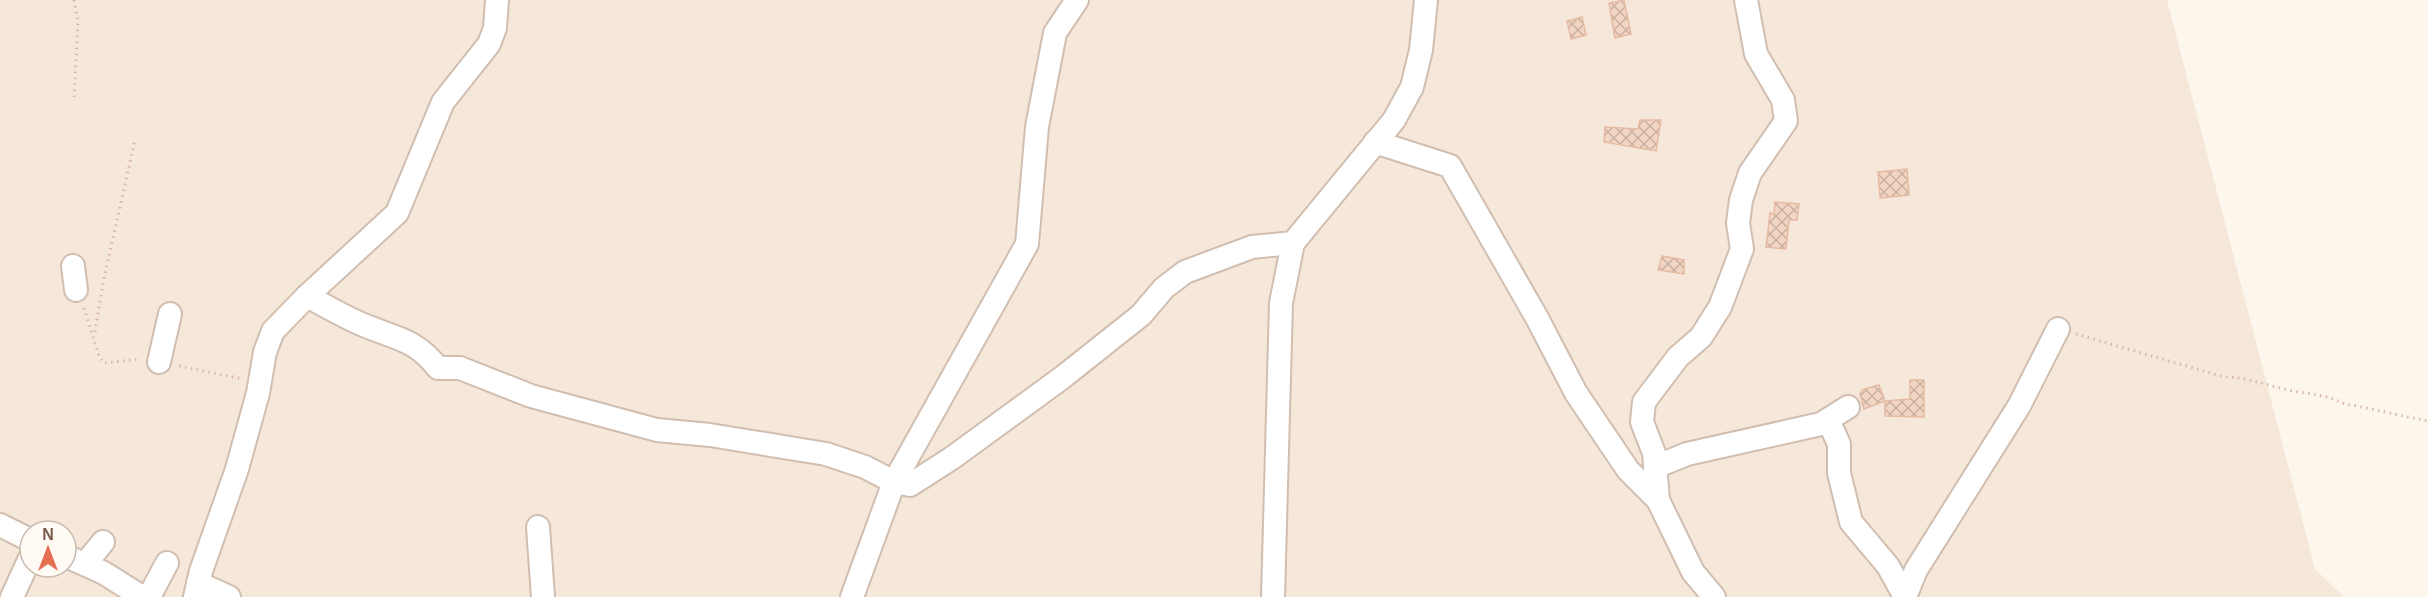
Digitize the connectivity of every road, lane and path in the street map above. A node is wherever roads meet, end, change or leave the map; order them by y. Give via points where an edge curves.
1 (74, 0) edge
2 (497, 0) edge
3 (1077, 0) edge
4 (1426, 0) edge
5 (1746, 0) edge
6 (74, 100) dead end
7 (135, 140) dead end
8 (1375, 142) junction
9 (1293, 243) junction
10 (73, 266) dead end
11 (76, 290) dead end
12 (307, 296) junction
13 (170, 314) dead end
14 (2058, 329) joint
15 (94, 336) dead end
16 (159, 362) dead end
17 (1848, 407) dead end
18 (1828, 420) junction
19 (2428, 421) edge
20 (1655, 467) junction
21 (894, 482) junction
22 (1658, 500) junction
23 (0, 525) edge
24 (538, 527) dead end
25 (18, 534) edge
26 (103, 542) dead end
27 (78, 558) edge
28 (78, 562) edge
29 (166, 563) dead end
30 (20, 579) edge
31 (197, 590) edge
32 (12, 597) edge
33 (142, 597) edge
34 (149, 597) edge
35 (229, 597) edge
36 (543, 597) edge
37 (852, 597) edge
38 (1273, 597) edge
39 (1714, 597) edge
40 (1905, 597) edge

1 - 6 path via 78,21
2 - 12 street via 495,28 489,44 443,102 397,213
3 - 21 street via 1055,33 1037,127 1027,244
4 - 8 street via 1421,50 1412,87 1394,120
5 - 20 street via 1756,54 1783,100 1786,121 1750,173 1738,223 1742,249 1720,307 1701,337 1678,357 1644,402 1642,422
7 - 15 path
8 - 9 street
8 - 22 street via 1450,166 1576,393 1628,471
9 - 21 street via 1252,247 1185,272 1164,288 1141,315 952,458 910,485
9 - 38 street via 1281,303
10 - 11 street
12 - 21 street via 364,326 409,340 426,352 438,368 460,368 531,396 657,430 826,454 865,466
12 - 31 street via 273,331 265,352 237,469
13 - 16 street
14 - 19 path via 2224,377 2330,396
14 - 40 street via 2019,406 1916,570
17 - 18 street
18 - 20 street via 1687,454
18 - 40 street via 1839,444 1839,473 1851,522 1888,566
20 - 22 street
21 - 37 street
22 - 39 street via 1693,572
23 - 25 street
24 - 36 street
26 - 27 street
28 - 33 street
29 - 34 street
30 - 32 street
31 - 35 street

